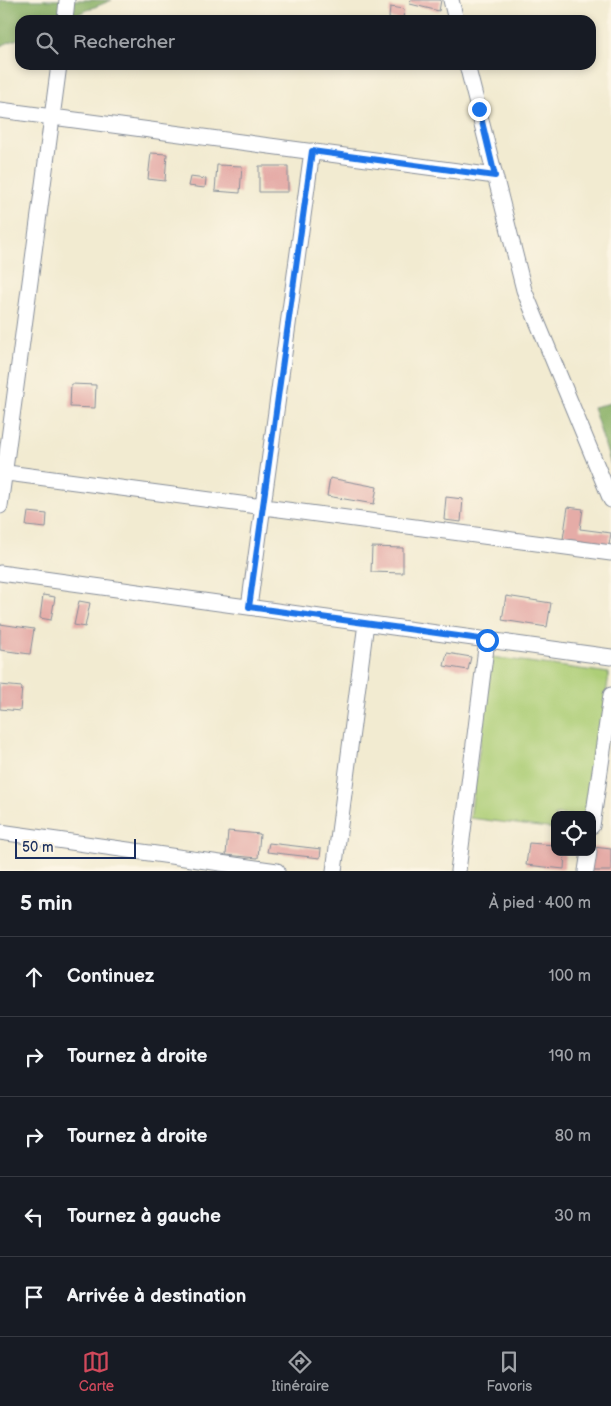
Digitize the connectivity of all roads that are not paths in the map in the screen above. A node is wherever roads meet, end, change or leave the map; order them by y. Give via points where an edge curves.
1 (68, 0) edge
2 (451, 0) edge
3 (66, 15) edge
4 (455, 15) edge
5 (58, 70) edge
6 (468, 70) edge
7 (0, 110) edge
8 (52, 117) junction
9 (312, 151) junction
10 (495, 176) junction
11 (2, 472) edge
12 (611, 500) edge
13 (0, 506) edge
14 (263, 507) junction
15 (611, 553) edge
16 (0, 573) edge
17 (249, 607) junction
18 (366, 623) junction
19 (487, 640) junction
20 (611, 657) edge
21 (611, 695) edge
22 (594, 811) edge
23 (0, 832) edge
24 (588, 856) edge
25 (277, 871) edge
26 (334, 871) edge
27 (458, 871) edge
28 (586, 871) edge

1 - 3 street
2 - 4 street
5 - 8 street
6 - 10 street
7 - 8 street
8 - 9 street
8 - 11 street
9 - 10 street
9 - 14 street
10 - 12 street via 524,290
11 - 13 street
11 - 14 street
14 - 15 street
14 - 17 street
16 - 17 street
17 - 18 street
18 - 19 street
18 - 26 street
19 - 20 street
19 - 27 street
21 - 22 street
23 - 25 street
24 - 28 street

